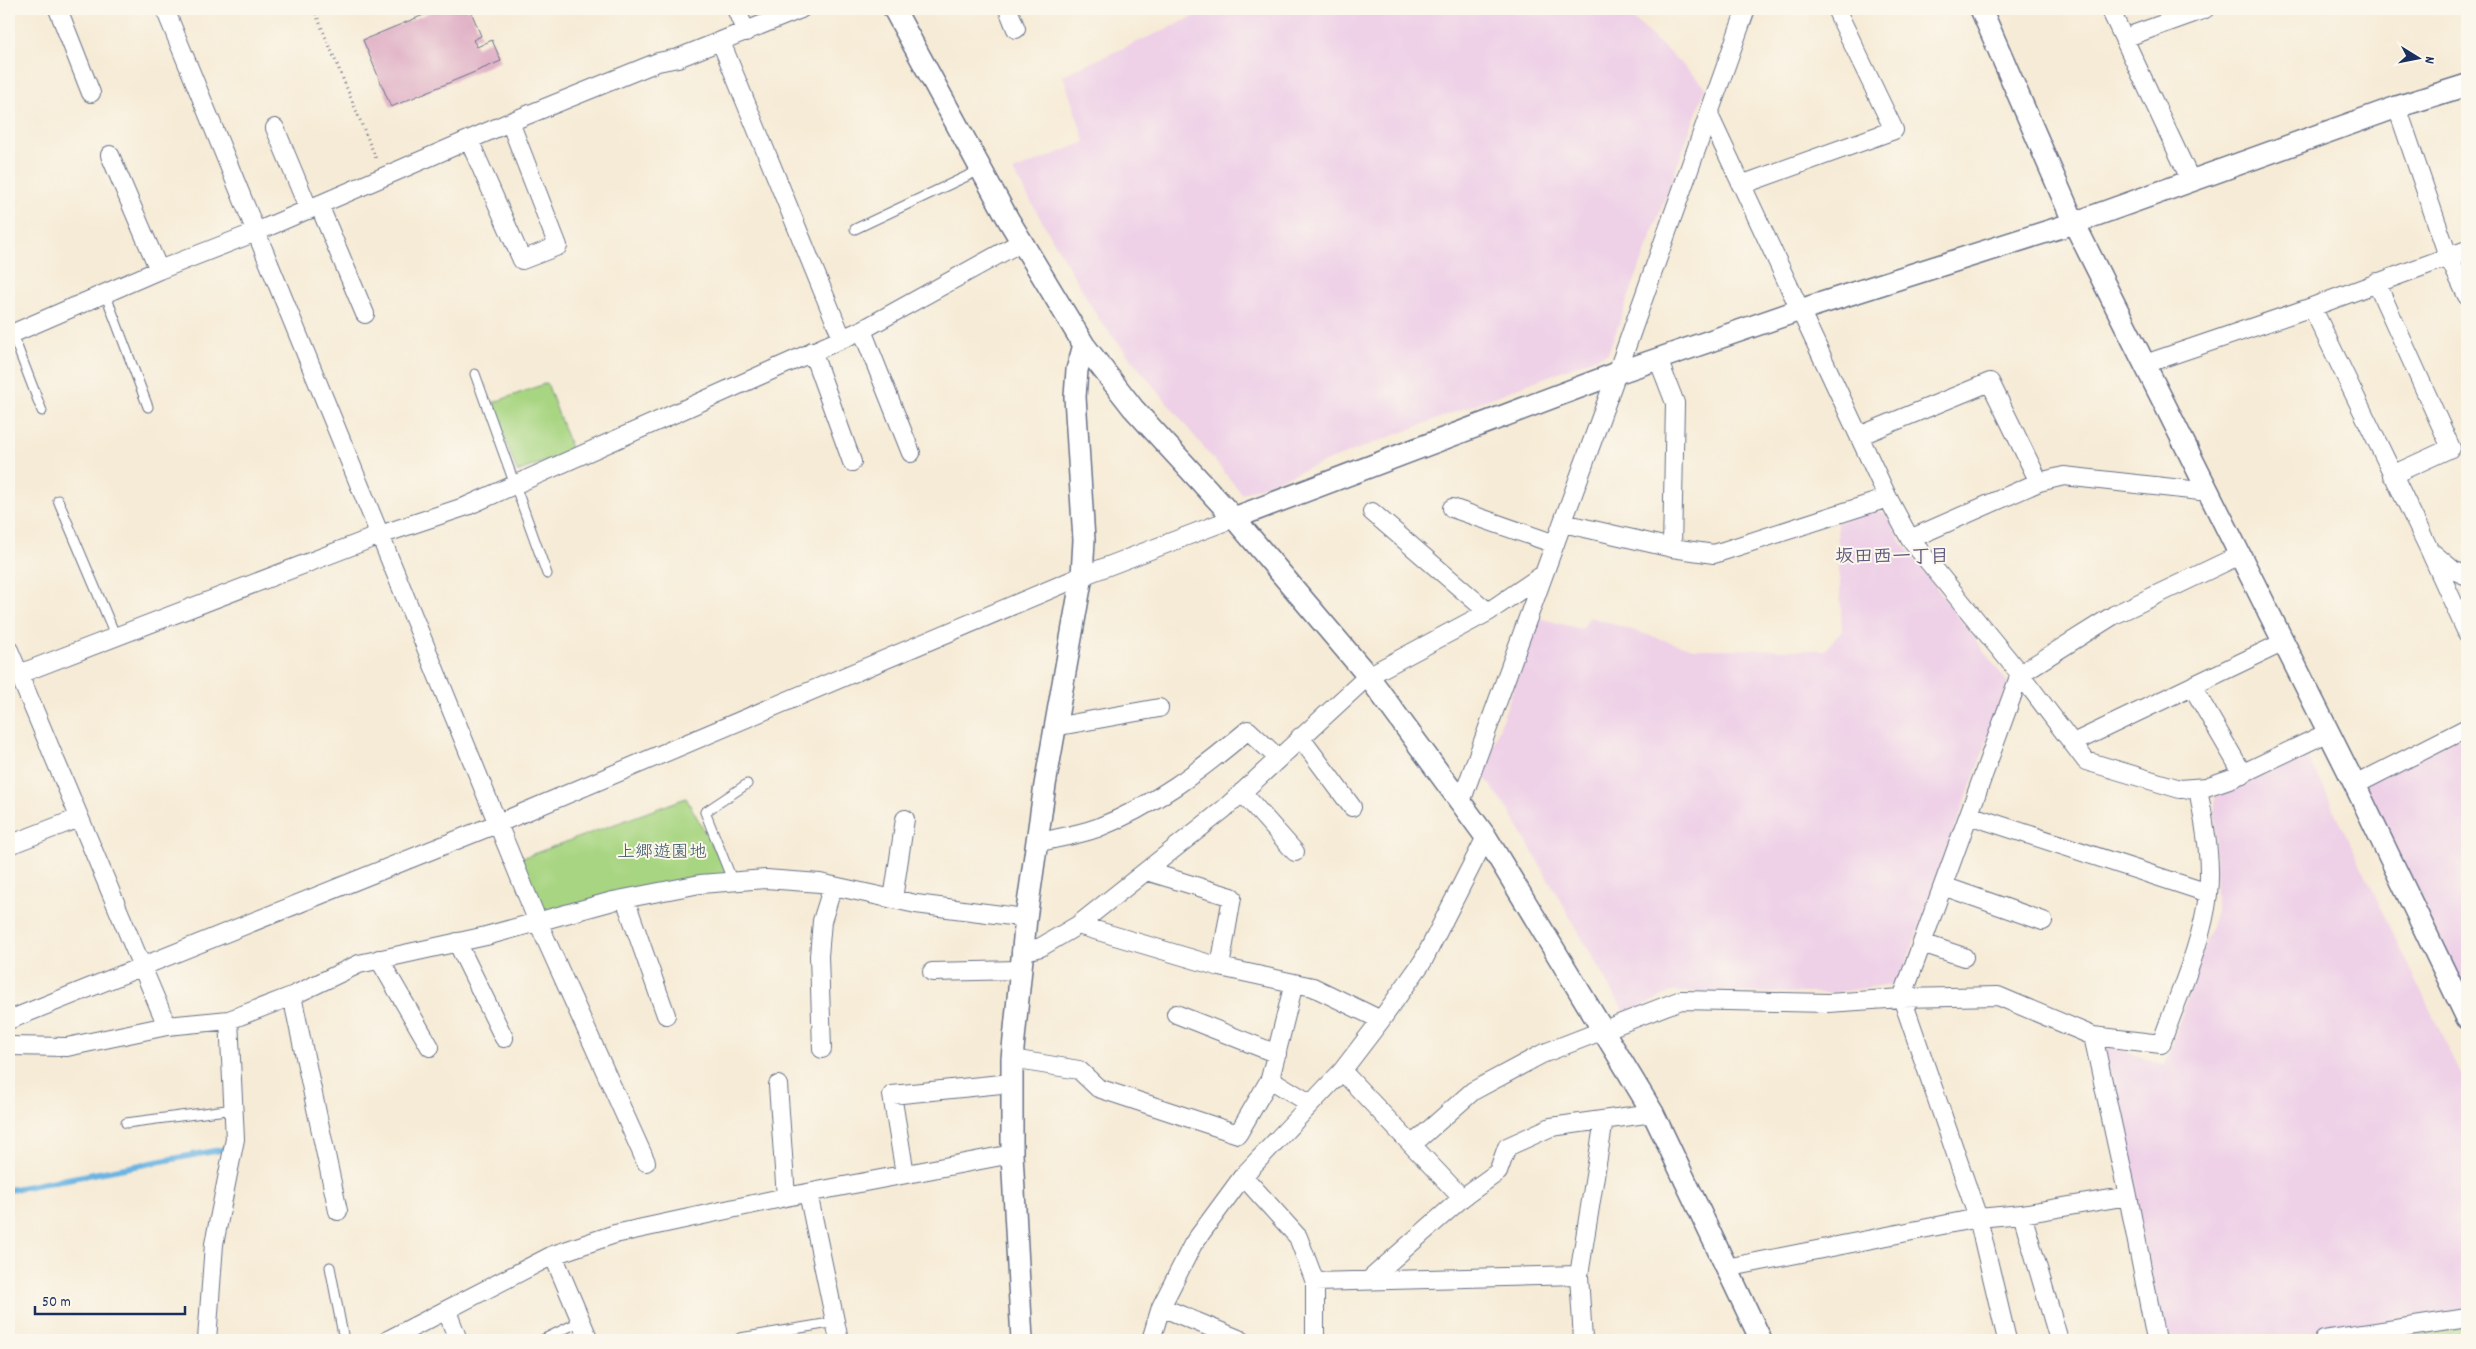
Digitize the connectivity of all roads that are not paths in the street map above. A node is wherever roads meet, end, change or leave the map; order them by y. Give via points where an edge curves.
1 (58, 9) edge
2 (165, 9) edge
3 (736, 9) edge
4 (801, 9) edge
5 (894, 9) edge
6 (1008, 9) edge
7 (1746, 9) edge
8 (1836, 9) edge
9 (1981, 9) edge
10 (2110, 9) edge
11 (2205, 9) edge
12 (1016, 29) dead end
13 (746, 32) junction
14 (2124, 38) junction
15 (721, 42) junction
16 (2467, 85) edge
17 (91, 93) dead end
18 (2397, 107) junction
19 (1709, 115) junction
20 (510, 122) junction
21 (275, 128) dead end
22 (469, 140) junction
23 (110, 155) dead end
24 (980, 170) junction
25 (2191, 181) junction
26 (1740, 185) junction
27 (314, 208) junction
28 (2074, 222) junction
29 (855, 229) dead end
30 (256, 232) junction
31 (1021, 242) junction
32 (2467, 250) edge
33 (2448, 256) junction
34 (159, 270) junction
35 (2376, 282) junction
36 (105, 293) junction
37 (2467, 296) edge
38 (2312, 307) junction
39 (1800, 310) junction
40 (365, 314) dead end
41 (862, 330) junction
42 (10, 334) edge
43 (842, 338) junction
44 (1084, 345) junction
45 (812, 351) junction
46 (1658, 359) junction
47 (2145, 364) junction
48 (1617, 373) junction
49 (475, 374) dead end
50 (148, 407) dead end
51 (42, 410) dead end
52 (1859, 436) junction
53 (911, 454) dead end
54 (852, 462) dead end
55 (2392, 475) junction
56 (2039, 482) junction
57 (514, 485) junction
58 (2209, 492) junction
59 (1888, 498) junction
60 (58, 500) dead end
61 (1452, 508) dead end
62 (1372, 512) dead end
63 (1234, 518) junction
64 (1563, 523) junction
65 (380, 534) junction
66 (1910, 539) junction
67 (1555, 544) junction
68 (1672, 548) junction
69 (2429, 549) junction
70 (2240, 555) junction
71 (547, 574) dead end
72 (1544, 574) junction
73 (1082, 576) junction
74 (2467, 576) edge
75 (1488, 612) junction
76 (2467, 633) edge
77 (116, 636) junction
78 (2284, 642) junction
79 (9, 650) edge
80 (19, 674) junction
81 (2020, 674) junction
82 (1368, 676) junction
83 (2192, 686) junction
84 (1159, 708) dead end
85 (1054, 727) junction
86 (2467, 728) edge
87 (2329, 732) junction
88 (1300, 736) junction
89 (2073, 743) junction
90 (1278, 758) junction
91 (2243, 774) junction
92 (747, 784) dead end
93 (2356, 785) junction
94 (2198, 788) junction
95 (1242, 792) junction
96 (1461, 802) junction
97 (1352, 807) dead end
98 (1969, 815) junction
99 (79, 818) junction
100 (905, 819) dead end
101 (499, 823) junction
102 (1486, 837) junction
103 (1037, 843) junction
104 (9, 844) edge
105 (1295, 852) dead end
106 (1146, 871) junction
107 (733, 882) junction
108 (833, 886) junction
109 (1943, 886) junction
110 (2208, 893) junction
111 (625, 899) junction
112 (893, 899) junction
113 (1026, 918) junction
114 (2043, 921) dead end
115 (538, 922) junction
116 (1078, 926) junction
117 (457, 942) junction
118 (1922, 943) junction
119 (1964, 957) dead end
120 (380, 959) junction
121 (1020, 961) junction
122 (142, 966) junction
123 (1220, 967) junction
124 (932, 972) dead end
125 (1294, 983) junction
126 (292, 996) junction
127 (1902, 998) junction
128 (1176, 1014) dead end
129 (666, 1015) dead end
130 (2467, 1018) edge
131 (9, 1020) edge
132 (229, 1020) junction
133 (1381, 1020) junction
134 (166, 1026) junction
135 (1604, 1031) junction
136 (2093, 1036) junction
137 (504, 1038) dead end
138 (9, 1046) edge
139 (430, 1047) dead end
140 (822, 1049) dead end
141 (1277, 1054) junction
142 (1012, 1059) junction
143 (1342, 1071) junction
144 (1270, 1079) junction
145 (1010, 1083) junction
146 (778, 1085) dead end
147 (1311, 1104) junction
148 (234, 1109) junction
149 (1653, 1113) junction
150 (1604, 1120) junction
151 (126, 1123) dead end
152 (1413, 1144) junction
153 (1012, 1154) junction
154 (646, 1162) dead end
155 (905, 1174) junction
156 (1243, 1176) junction
157 (808, 1193) junction
158 (2128, 1196) junction
159 (786, 1197) junction
160 (1462, 1198) junction
161 (338, 1211) dead end
162 (2022, 1214) junction
163 (1978, 1218) junction
164 (553, 1255) junction
165 (330, 1267) dead end
166 (1726, 1268) junction
167 (1579, 1275) junction
168 (1368, 1281) junction
169 (1315, 1282) junction
170 (1161, 1307) junction
171 (447, 1312) junction
172 (2467, 1318) edge
173 (581, 1321) junction
174 (836, 1322) junction
175 (740, 1338) dead end
176 (2353, 1338) edge
177 (207, 1340) edge
178 (344, 1340) edge
179 (388, 1340) edge
180 (458, 1340) edge
181 (542, 1340) edge
182 (589, 1340) edge
183 (839, 1340) edge
184 (1022, 1340) edge
185 (1151, 1340) edge
186 (1241, 1340) edge
187 (1315, 1340) edge
188 (1583, 1340) edge
189 (1760, 1340) edge
190 (2007, 1340) edge
191 (2059, 1340) edge
192 (2156, 1340) edge
193 (2324, 1340) edge

1 - 17 street
2 - 30 street
3 - 13 street
4 - 13 street
5 - 24 street
6 - 12 street
7 - 19 street
8 - 26 street via 1894,130
9 - 28 street
10 - 14 street
11 - 14 street
13 - 15 street
14 - 25 street
15 - 20 street via 658,62
15 - 43 street
16 - 18 street
18 - 25 street
18 - 33 street
19 - 26 street
19 - 48 street
20 - 22 street
20 - 22 street via 558,246 522,260
21 - 27 street
22 - 27 street
23 - 34 street
24 - 29 lane
24 - 31 street
25 - 28 street
26 - 39 street
27 - 30 street
27 - 40 street
28 - 39 street
28 - 47 street
30 - 34 street
30 - 65 street
31 - 41 street
31 - 44 street
32 - 33 street
33 - 35 street
33 - 37 street
34 - 36 street
35 - 38 street
35 - 55 street via 2451,448
36 - 42 street
36 - 50 lane
38 - 47 street
38 - 55 street
39 - 46 street
39 - 52 street
41 - 43 street
41 - 53 street
42 - 51 lane
43 - 45 street
44 - 63 street via 1133,408
44 - 73 street via 1077,370 1075,397 1084,532
45 - 54 street
45 - 57 street
46 - 48 street
46 - 68 street via 1676,403
47 - 58 street
48 - 63 street
48 - 64 street
49 - 57 lane
52 - 56 street via 1990,382
52 - 59 street
55 - 69 street
56 - 58 street via 2064,476
56 - 66 street
57 - 65 street via 467,506
57 - 71 lane
58 - 70 street
59 - 66 street
59 - 68 street via 1714,554
60 - 77 lane
61 - 67 street
62 - 75 street
63 - 73 street
63 - 82 street
64 - 67 street
64 - 68 street
65 - 77 street
65 - 101 street
66 - 81 street
67 - 72 street
69 - 74 street via 2453,570
69 - 76 street
70 - 78 street
70 - 81 street via 2114,615
72 - 75 street
72 - 96 street
73 - 85 street
73 - 101 street
75 - 82 street
77 - 80 street
78 - 83 street
78 - 87 street
79 - 80 street
80 - 99 street
81 - 89 street
81 - 98 street
82 - 88 street
82 - 96 street
83 - 89 street
83 - 91 street
84 - 85 street
85 - 103 street
86 - 93 street
87 - 91 street
87 - 93 street
88 - 90 street
88 - 97 street
89 - 94 street via 2086,761 2180,789
90 - 95 street
90 - 103 street via 1248,730 1207,765 1159,798 1096,828
91 - 94 street
92 - 107 lane via 705,812
93 - 130 street
94 - 110 street via 2209,850
95 - 105 street
95 - 106 street
96 - 102 street
98 - 109 street
98 - 110 street
99 - 104 street
99 - 122 street
100 - 112 street
101 - 115 street
101 - 122 street
102 - 133 street via 1423,961
102 - 135 street
103 - 113 street
106 - 116 street
106 - 123 street via 1232,897
107 - 108 street via 766,879
107 - 111 street via 700,884
108 - 112 street
108 - 140 street via 822,921 819,956
109 - 114 street
109 - 118 street
110 - 136 street via 2204,920 2161,1044
111 - 115 street
111 - 129 street
112 - 113 street
113 - 121 street
115 - 117 street
115 - 154 street
116 - 121 street
116 - 123 street
117 - 120 street
117 - 137 street
118 - 119 street
118 - 127 street
120 - 126 street via 359,964
120 - 139 street
121 - 124 street
121 - 142 street
122 - 131 street
122 - 134 street
123 - 125 street
125 - 133 street via 1313,987
125 - 141 street
126 - 132 street
126 - 161 street
127 - 135 street via 1828,1003 1681,1000
127 - 136 street via 1998,996
127 - 163 street
128 - 141 street
132 - 134 street
132 - 148 street
133 - 143 street
134 - 138 street via 67,1046
135 - 149 street
135 - 152 street via 1542,1054 1473,1091
136 - 158 street
141 - 144 street
142 - 144 street via 1079,1070 1098,1088 1238,1134
142 - 145 street
143 - 147 street
143 - 152 street
144 - 147 street
145 - 153 street
145 - 155 street via 892,1095
146 - 159 street
147 - 156 street
148 - 151 lane
148 - 177 street via 234,1139 214,1244
149 - 150 street
149 - 166 street
150 - 160 street via 1552,1127 1507,1148 1498,1172
150 - 167 street
152 - 160 street
153 - 155 street
153 - 184 street
155 - 157 street
156 - 169 street via 1298,1237
156 - 170 street via 1193,1244
157 - 159 street
157 - 174 street
158 - 162 street
158 - 192 street
159 - 164 street via 654,1224
160 - 168 street
162 - 163 street
162 - 191 street
163 - 166 street
163 - 190 street
164 - 171 street
164 - 173 street
165 - 178 lane
166 - 189 street
167 - 168 street
167 - 188 street
168 - 169 street
169 - 187 street
170 - 185 street
170 - 186 street
171 - 179 street
171 - 180 street
172 - 176 street
173 - 181 lane
173 - 182 street
174 - 175 lane
174 - 183 street
176 - 193 street

